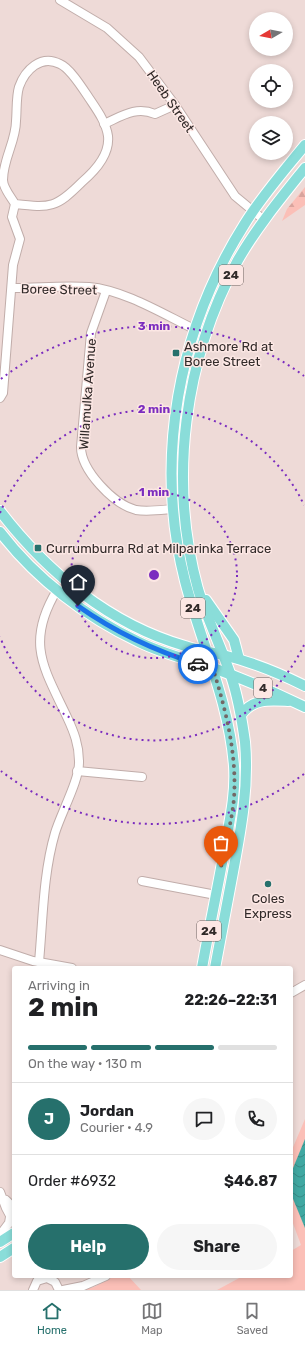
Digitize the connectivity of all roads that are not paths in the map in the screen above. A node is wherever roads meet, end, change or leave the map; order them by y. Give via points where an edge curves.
1 (60, 0) edge
2 (175, 105) junction
3 (104, 124) junction
4 (305, 146) edge
5 (305, 168) edge
6 (15, 204) junction
7 (252, 212) junction
8 (264, 220) junction
9 (12, 288) junction
10 (106, 291) junction
11 (194, 329) junction
12 (0, 398) edge
13 (173, 509) junction
14 (0, 511) edge
15 (0, 532) edge
16 (198, 589) junction
17 (57, 590) junction
18 (208, 652) junction
19 (223, 655) junction
20 (238, 659) junction
21 (213, 669) junction
22 (231, 675) junction
23 (305, 686) edge
24 (294, 702) junction
25 (305, 707) edge
26 (241, 715) junction
27 (77, 771) junction
28 (142, 777) dead end
29 (142, 881) dead end
30 (216, 895) junction
31 (0, 950) edge
32 (39, 962) junction
33 (61, 966) edge
34 (202, 966) edge
35 (215, 966) edge
36 (305, 985) edge
37 (293, 992) edge
38 (0, 1191) edge
39 (6, 1200) junction
40 (12, 1206) edge
41 (12, 1215) edge
42 (12, 1216) edge
43 (12, 1219) edge
44 (12, 1234) edge
45 (0, 1235) edge
46 (0, 1242) edge
47 (12, 1249) edge
48 (12, 1255) edge
49 (1, 1257) edge
50 (38, 1278) edge
51 (50, 1278) edge
52 (101, 1278) edge
53 (33, 1290) edge
54 (59, 1290) edge
55 (63, 1290) edge

1 - 2 street, Heeb Street via 96,20 117,36 152,73
2 - 3 street via 155,114 145,110 131,112
2 - 7 street, Heeb Street via 235,196
3 - 6 street via 108,136 102,162 66,198 55,205 43,207
3 - 6 street via 86,94 60,64 46,61 33,65 18,88 16,129 3,180
4 - 7 main road, 24
5 - 8 main road, 24
6 - 9 street via 12,217 20,239 13,265
7 - 8 street, Heeb Street
7 - 11 main road, 24 via 224,257
8 - 16 main road, 24 via 237,262 220,297 206,334 188,412 183,494 189,548
9 - 10 street, Boree Street via 90,287
9 - 12 street via 3,393
10 - 11 street, Boree Street via 124,296
10 - 13 street, Willamulka Avenue via 91,333 81,447 83,460 103,487 126,506 140,511
11 - 13 main road, 24 via 180,384 172,436 170,473
13 - 18 main road, 24 via 184,576
14 - 18 main road, 4 via 42,560 89,599 150,634
15 - 17 main road, 4 via 24,560
16 - 19 main road, 24
16 - 20 main road via 233,638
17 - 21 main road, 4 via 97,619 139,642
17 - 27 street via 43,620 41,655 44,668 76,737 80,762
18 - 19 main road, 4
18 - 21 main road, 24
19 - 20 main road, 4
19 - 22 main road, 24
20 - 23 main road, 4
21 - 22 main road, 4
21 - 30 main road, 24 via 226,718 234,775 234,799
22 - 24 main road, 4
22 - 26 main road, 24
24 - 25 main road, 4
24 - 26 main road via 259,701
26 - 35 main road, 24 via 246,766 244,810
27 - 28 street
27 - 32 street via 47,865
29 - 30 street
30 - 34 main road, 24
31 - 32 street
32 - 33 street
36 - 37 street
38 - 39 street
38 - 42 street
39 - 40 street
39 - 41 street
43 - 45 street
44 - 46 main road
47 - 49 main road
48 - 49 street
50 - 53 street
51 - 54 street via 56,1282
52 - 55 street via 83,1286

